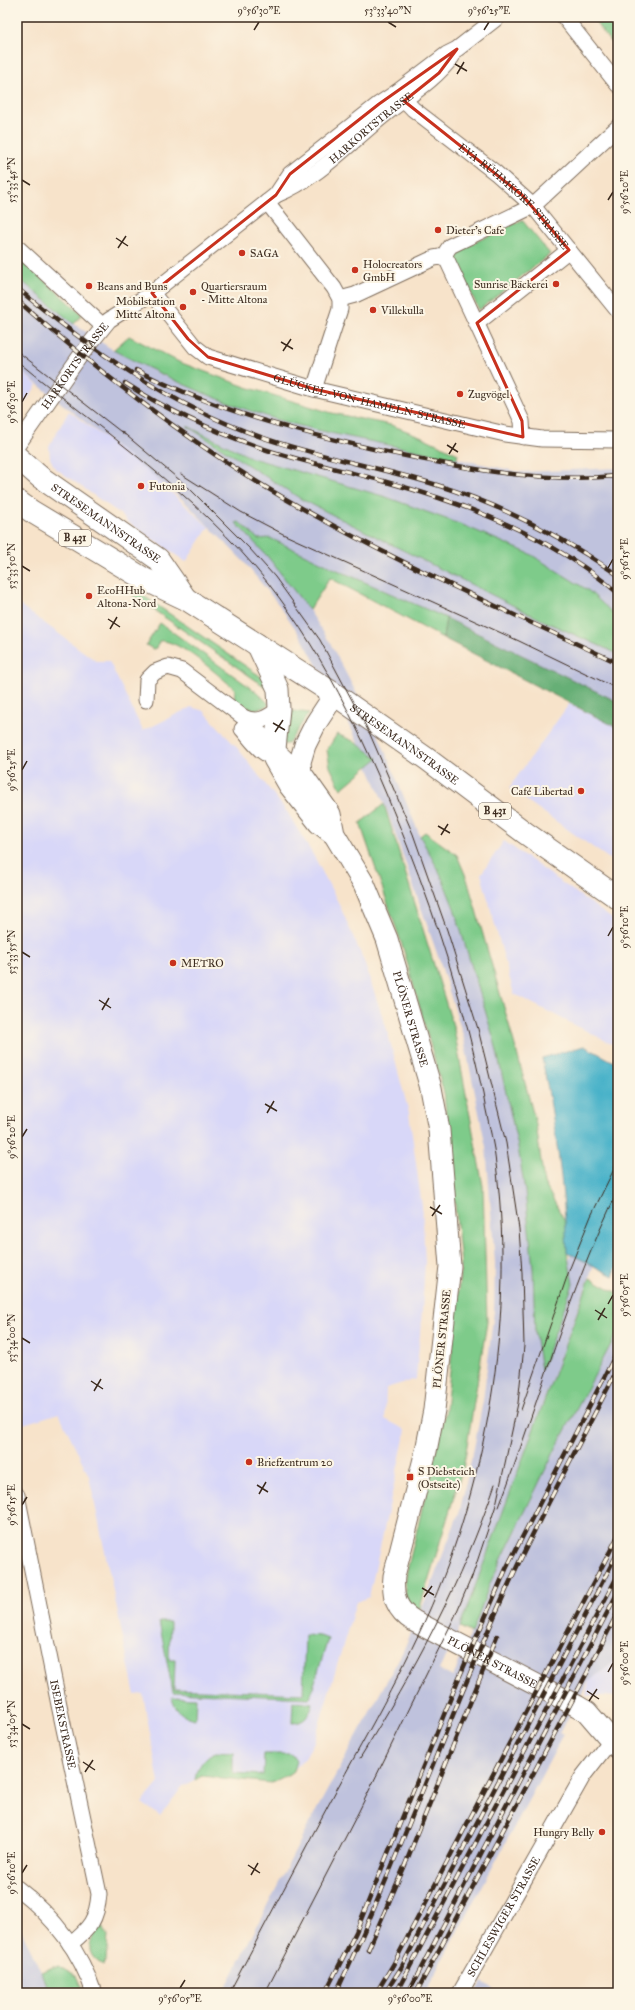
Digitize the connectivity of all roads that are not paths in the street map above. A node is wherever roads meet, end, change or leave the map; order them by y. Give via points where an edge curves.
1 (498, 17) edge
2 (564, 17) edge
3 (618, 85) edge
4 (401, 97) junction
5 (618, 127) edge
6 (272, 198) junction
7 (533, 206) junction
8 (17, 247) edge
9 (569, 250) junction
10 (442, 258) junction
11 (152, 293) junction
12 (340, 299) junction
13 (618, 311) edge
14 (477, 323) junction
15 (104, 326) junction
16 (314, 389) junction
17 (523, 437) junction
18 (618, 440) edge
19 (17, 446) edge
20 (17, 456) edge
21 (17, 501) edge
22 (186, 599) junction
23 (257, 644) junction
24 (335, 694) junction
25 (146, 700) dead end
26 (224, 704) junction
27 (279, 709) junction
28 (243, 717) junction
29 (305, 745) junction
30 (278, 754) junction
31 (301, 773) junction
32 (334, 834) junction
33 (618, 898) edge
34 (17, 1495) edge
35 (616, 1739) edge
36 (17, 1888) edge
37 (70, 1944) junction
38 (94, 1993) edge
39 (460, 1993) edge

1 - 4 street, HARKORTSTRASSE via 457,49 439,74
2 - 3 street
4 - 6 street, HARKORTSTRASSE via 389,112 299,185
4 - 7 street, EVA-RÜHMKORF-STRASSE
5 - 7 street
6 - 11 street, HARKORTSTRASSE
6 - 12 street
7 - 9 street, EVA-RÜHMKORF-STRASSE
7 - 10 street via 453,244 447,248
8 - 15 street
9 - 13 street, EVA-RÜHMKORF-STRASSE
9 - 14 street
10 - 12 street via 434,258 355,295
10 - 14 street via 450,264
11 - 15 street, HARKORTSTRASSE
11 - 16 street, GLÜCKEL-VON-HAMELN-STRASSE via 204,355
12 - 16 street via 340,309
14 - 17 street via 522,421
15 - 19 street, HARKORTSTRASSE
16 - 17 street, GLÜCKEL-VON-HAMELN-STRASSE
17 - 18 street, GLÜCKEL-VON-HAMELN-STRASSE
20 - 22 main road, STRESEMANNSTRASSE / B 431 via 40,478 158,559
21 - 22 main road, STRESEMANNSTRASSE / B 431 via 144,579
22 - 23 main road, STRESEMANNSTRASSE / B 431
23 - 24 main road, STRESEMANNSTRASSE / B 431
23 - 27 street via 278,689
24 - 29 street
24 - 33 main road, STRESEMANNSTRASSE / B 431
25 - 26 street, PLÖNER STRASSE via 147,680 155,672 168,667 182,671
26 - 28 street, PLÖNER STRASSE
26 - 30 street, PLÖNER STRASSE via 266,754
27 - 28 street, PLÖNER STRASSE via 262,720 251,721
27 - 30 street
28 - 30 street, PLÖNER STRASSE
29 - 30 street
29 - 31 street via 300,762
30 - 31 street, PLÖNER STRASSE
30 - 32 street, PLÖNER STRASSE via 289,785 319,823
31 - 32 street, PLÖNER STRASSE via 330,814
32 - 35 street, PLÖNER STRASSE via 364,884 387,939 431,1088 439,1130 450,1266 434,1410 406,1536 394,1576 395,1599 402,1612 414,1621 578,1706
34 - 37 street, ISEBEKSTRASSE via 99,1894 95,1918 89,1928
35 - 39 street, SCHLESWIGER STRASSE via 583,1776
36 - 37 street via 49,1916
37 - 38 street

